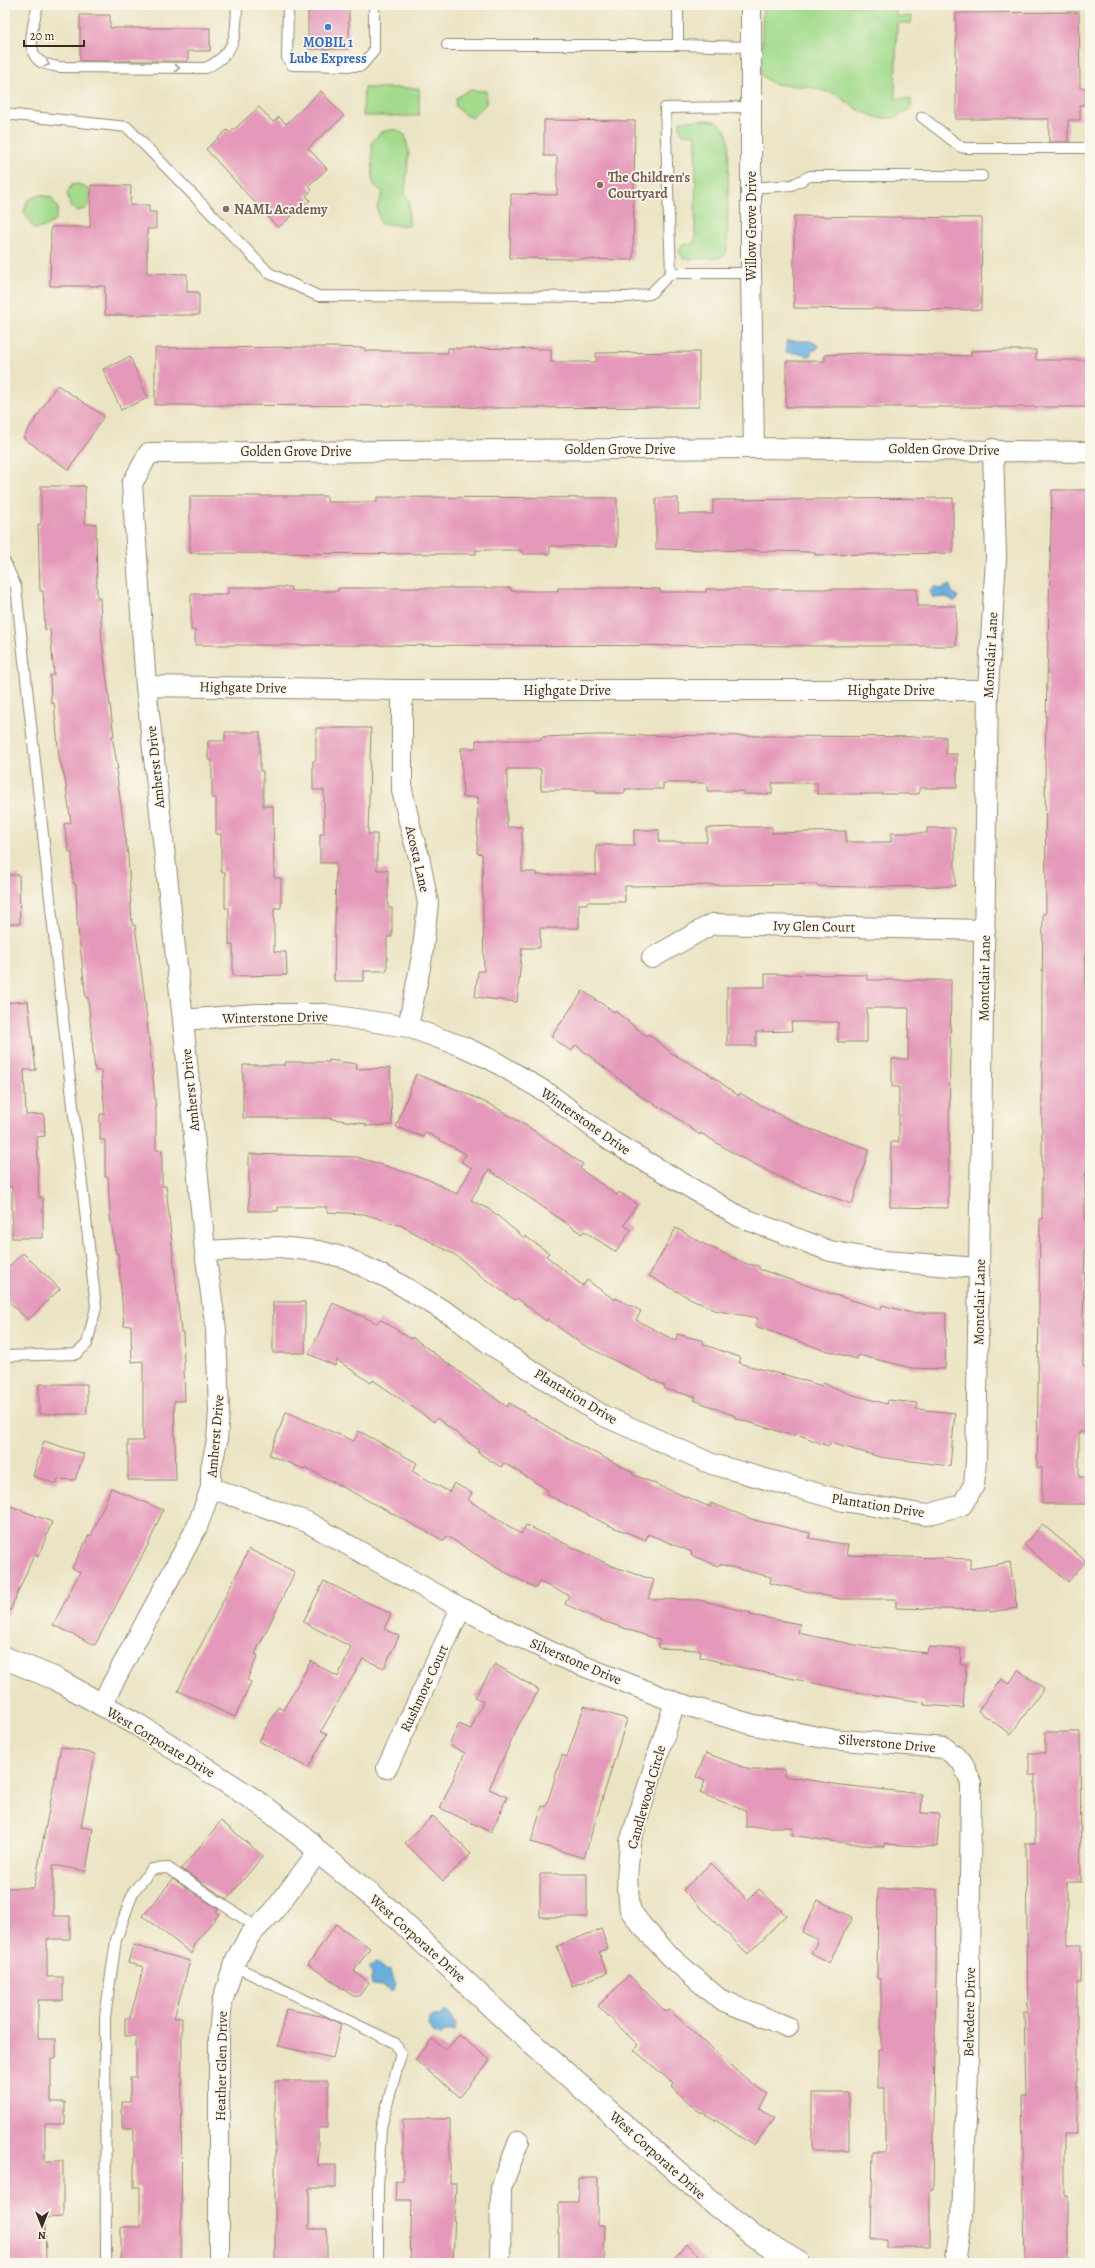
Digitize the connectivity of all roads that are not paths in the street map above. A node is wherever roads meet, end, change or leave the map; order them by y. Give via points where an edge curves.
1 (38, 5) edge
2 (237, 5) edge
3 (288, 5) edge
4 (374, 5) edge
5 (678, 5) edge
6 (751, 5) edge
7 (447, 45) dead end
8 (678, 45) junction
9 (751, 47) junction
10 (751, 107) junction
11 (5, 114) edge
12 (922, 117) dead end
13 (1090, 148) edge
14 (982, 176) dead end
15 (751, 188) junction
16 (670, 273) junction
17 (751, 273) junction
18 (754, 448) junction
19 (993, 449) junction
20 (1090, 452) edge
21 (149, 453) joint
22 (5, 562) edge
23 (146, 686) junction
24 (402, 690) junction
25 (988, 690) junction
26 (985, 930) junction
27 (652, 958) dead end
28 (183, 1020) junction
29 (408, 1027) junction
30 (205, 1251) junction
31 (979, 1268) junction
32 (5, 1356) edge
33 (211, 1488) junction
34 (962, 1505) joint
35 (461, 1608) junction
36 (5, 1658) edge
37 (675, 1702) junction
38 (101, 1705) junction
39 (962, 1762) joint
40 (387, 1768) dead end
41 (318, 1852) junction
42 (258, 1928) junction
43 (234, 1966) junction
44 (788, 2027) dead end
45 (519, 2141) dead end
46 (106, 2263) edge
47 (219, 2263) edge
48 (378, 2263) edge
49 (500, 2263) edge
50 (799, 2263) edge
51 (955, 2263) edge

1 -> 2 lane via 31,37 32,49 42,63 58,68 206,68 220,61 236,36
3 - 4 lane via 287,58 292,65 361,66 374,51
5 - 8 lane
6 - 9 street, Willow Grove Drive
7 - 8 lane
8 - 9 lane
9 - 10 street, Willow Grove Drive
10 - 15 street, Willow Grove Drive
10 - 16 lane via 665,108
11 - 16 lane via 127,127 270,273 318,296 628,297 650,294
12 - 13 lane via 965,148
14 - 15 lane via 810,176 792,185
15 - 17 street, Willow Grove Drive
16 - 17 lane
17 - 18 street, Willow Grove Drive
18 - 19 street, Golden Grove Drive
18 - 21 street, Golden Grove Drive
19 - 20 street, Golden Grove Drive
19 - 25 street, Montclair Lane via 996,558
21 - 23 street, Amherst Drive via 132,484
22 - 32 lane via 16,587 96,1307 87,1344 76,1354
23 - 24 street, Highgate Drive
23 - 28 street, Amherst Drive
24 - 25 street, Highgate Drive
24 - 29 street, Acosta Lane via 402,790 428,903 422,957
25 - 26 street, Montclair Lane
26 - 27 street, Ivy Glen Court via 712,924
26 - 31 street, Montclair Lane
28 - 29 street, Winterstone Drive via 256,1014 324,1014
28 - 30 street, Amherst Drive
29 - 31 street, Winterstone Drive via 492,1060 549,1094 611,1141 740,1217 830,1251 884,1261
30 - 33 street, Amherst Drive via 216,1329 219,1378 217,1441 211,1468
30 - 34 street, Plantation Drive via 278,1247 318,1251 346,1258 394,1281 456,1318 490,1344 602,1415 712,1464 844,1501 926,1515
31 - 34 street, Montclair Lane via 976,1461 974,1485
33 - 35 street, Silverstone Drive via 307,1522
33 - 38 street, Amherst Drive via 197,1526
35 - 37 street, Silverstone Drive via 563,1658
35 - 40 street, Rushmore Court
36 - 38 street, West Corporate Drive via 56,1678
37 - 39 street, Silverstone Drive via 754,1725 822,1737 946,1748
37 - 44 street, Candlewood Circle via 630,1842 627,1878 630,1910 672,1958 720,1998
38 - 41 street, West Corporate Drive via 138,1725 248,1796 309,1842
39 - 51 street, Belvedere Drive via 971,1782 968,2069 962,2216
41 - 42 street, Heather Glen Drive
41 - 50 street, West Corporate Drive via 388,1909 509,2023 709,2200 754,2236
42 - 43 street, Heather Glen Drive via 250,1935
42 - 46 lane via 168,1868 152,1869 133,1892 116,1940 105,2017
43 - 47 street, Heather Glen Drive via 222,2002 219,2036
43 - 48 lane via 395,2043 402,2054 381,2128
45 - 49 street via 501,2188

